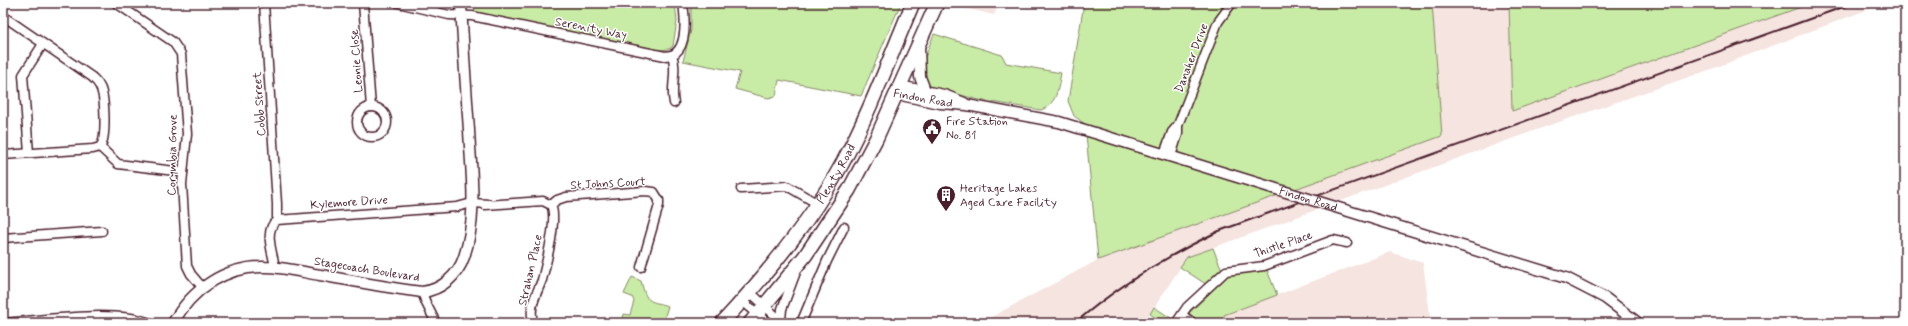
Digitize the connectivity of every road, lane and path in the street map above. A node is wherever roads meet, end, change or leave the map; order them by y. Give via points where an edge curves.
1 (116, 3) edge
2 (264, 3) edge
3 (364, 3) edge
4 (369, 3) edge
5 (398, 3) edge
6 (683, 3) edge
7 (913, 3) edge
8 (937, 3) edge
9 (1232, 3) edge
10 (461, 12) edge
11 (365, 13) junction
12 (3, 16) edge
13 (918, 42) junction
14 (43, 44) junction
15 (672, 55) junction
16 (880, 85) junction
17 (898, 90) junction
18 (925, 90) junction
19 (674, 103) dead end
20 (967, 105) junction
21 (371, 107) dead end
22 (100, 147) junction
23 (29, 153) junction
24 (3, 155) edge
25 (1167, 155) junction
26 (183, 172) junction
27 (741, 189) dead end
28 (818, 204) junction
29 (472, 205) junction
30 (551, 205) junction
31 (279, 220) junction
32 (844, 227) dead end
33 (102, 231) dead end
34 (3, 238) edge
35 (1347, 243) dead end
36 (800, 262) junction
37 (272, 267) junction
38 (641, 267) dead end
39 (202, 288) junction
40 (426, 292) junction
41 (746, 297) junction
42 (758, 314) edge
43 (1182, 314) junction
44 (532, 316) dead end
45 (104, 320) edge
46 (434, 320) edge
47 (782, 322) edge
48 (3, 323) edge
49 (150, 323) edge
50 (174, 323) edge
51 (722, 323) edge
52 (769, 323) edge
53 (801, 323) edge
54 (1176, 323) edge
55 (1193, 323) edge
56 (1638, 323) edge

1 - 26 street, Corymbia Grove via 173,42 180,51 187,134
2 - 31 street, Cobb Street
3 - 11 street, Leonie Close
4 - 11 street, Leonie Close
5 - 10 street, Serenity Way via 452,16
6 - 15 street via 685,21 682,43 678,51
7 - 16 highway, Plenty Road
8 - 13 highway, Plenty Road
9 - 25 street, Danaher Drive via 1218,22 1178,125 1172,132
10 - 15 street, Serenity Way via 482,19 665,56
10 - 29 street, Stagecoach Boulevard
11 - 21 street, Leonie Close
12 - 14 street
13 - 17 highway, Plenty Road
13 - 18 street via 920,77
14 - 22 street via 94,79 101,87 105,137
14 - 23 street via 23,75
15 - 19 street via 675,66 672,89
16 - 17 highway, Findon Road
16 - 28 highway, Plenty Road via 842,163
17 - 18 street, Findon Road
17 - 20 street, Findon Road via 940,103
17 - 36 highway, Plenty Road via 849,190
18 - 20 street, Findon Road via 949,96
20 - 25 street, Findon Road via 1059,122
22 - 23 street
22 - 26 street via 118,164
23 - 24 street
25 - 56 street, Findon Road, bridge via 1566,278 1590,289
26 - 39 street, Corymbia Grove via 188,266
27 - 28 street via 787,186
28 - 41 highway, Plenty Road
29 - 30 street via 543,201
29 - 31 street, Kylemore Drive
29 - 40 street, Stagecoach Boulevard via 466,250 461,264 445,283
30 - 38 street, St Johns Court via 566,197 654,192 659,205
30 - 44 street, Strahan Place via 554,216
31 - 37 street via 270,231
32 - 53 street
33 - 34 street
35 - 43 street, Thistle Place via 1333,240 1264,266 1226,271
36 - 42 highway, Plenty Road
36 - 47 street via 784,303
37 - 39 street, Stagecoach Boulevard via 236,271
37 - 40 street, Stagecoach Boulevard
39 - 50 street, Stagecoach Boulevard via 187,303
40 - 46 street
41 - 42 street
41 - 42 street
41 - 51 highway, Plenty Road
42 - 47 street
42 - 52 street
43 - 54 street, Thistle Place
43 - 55 street
45 - 48 street
45 - 49 street via 131,318

